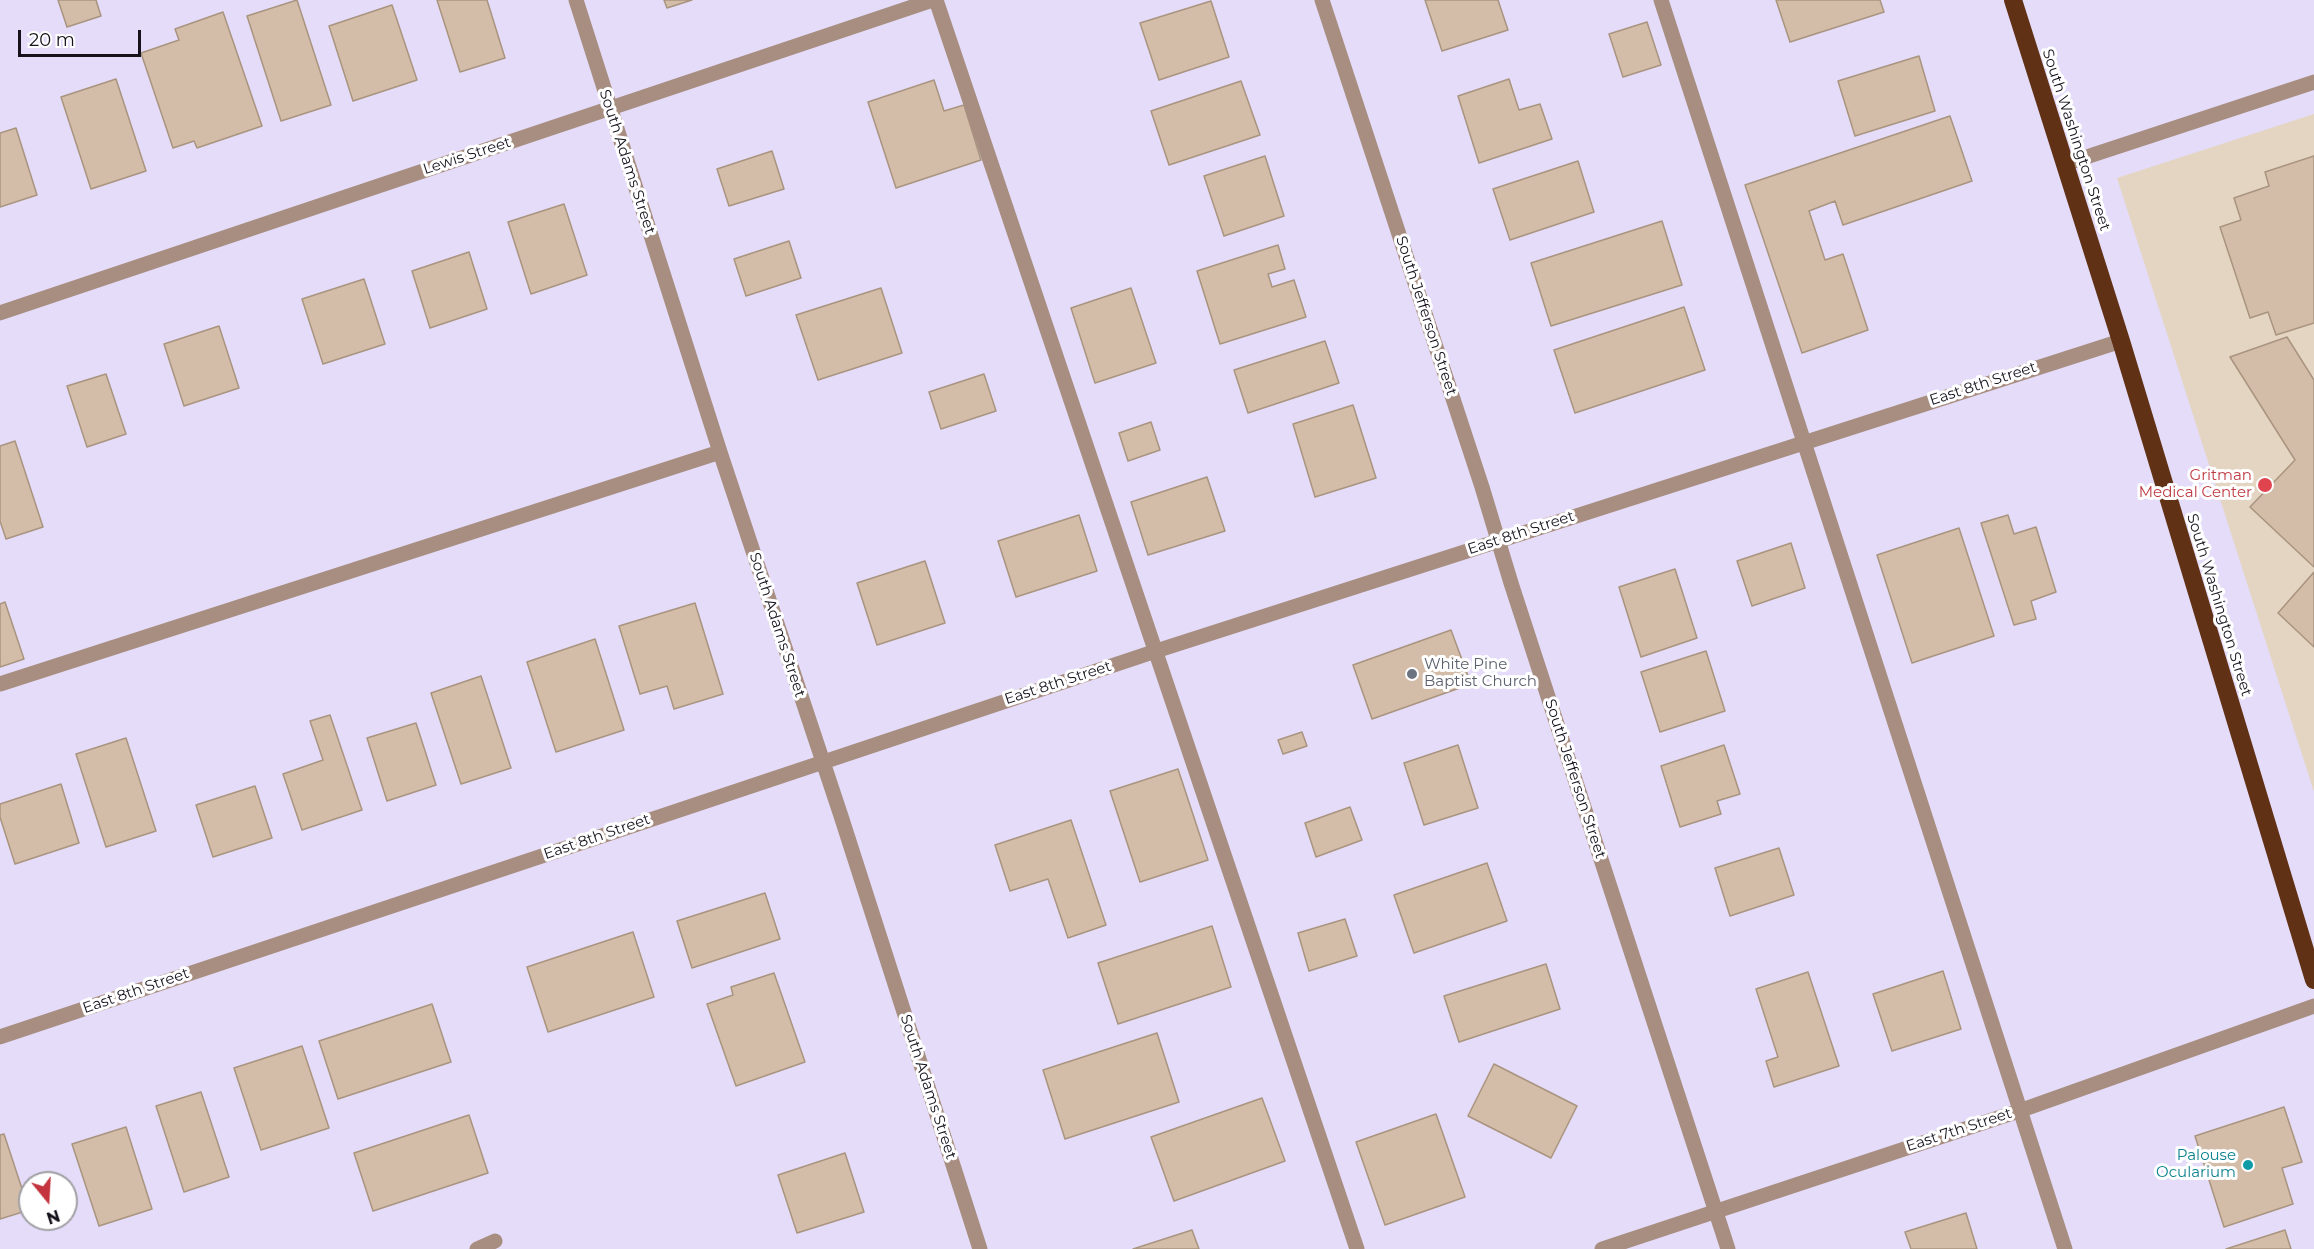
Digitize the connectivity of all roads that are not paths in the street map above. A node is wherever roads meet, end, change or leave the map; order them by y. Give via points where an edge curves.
1 (576, 0) edge
2 (935, 0) edge
3 (1322, 0) edge
4 (1661, 0) edge
5 (2013, 0) edge
6 (2314, 82) edge
7 (610, 109) junction
8 (2065, 164) junction
9 (0, 313) edge
10 (2121, 341) junction
11 (1804, 441) junction
12 (720, 452) junction
13 (1498, 541) junction
14 (1156, 651) junction
15 (0, 684) edge
16 (822, 761) junction
17 (2314, 980) edge
18 (2314, 1006) edge
19 (0, 1037) edge
20 (2019, 1111) junction
21 (1715, 1211) junction
22 (495, 1241) dead end
23 (477, 1249) edge
24 (980, 1249) edge
25 (1358, 1249) edge
26 (1602, 1249) edge
27 (1728, 1249) edge
28 (2065, 1249) edge

1 - 7 street, South Adams Street
2 - 7 street, Lewis Street
2 - 14 street
3 - 13 street, South Jefferson Street
4 - 11 street
5 - 8 highway, South Washington Street
6 - 8 street
7 - 9 street, Lewis Street
7 - 12 street, South Adams Street
8 - 10 highway, South Washington Street
10 - 11 street, East 8th Street
10 - 17 highway, South Washington Street
11 - 13 street, East 8th Street
11 - 20 street
12 - 15 street
12 - 16 street, South Adams Street
13 - 14 street, East 8th Street
13 - 21 street, South Jefferson Street
14 - 16 street, East 8th Street
14 - 25 street
16 - 19 street, East 8th Street
16 - 24 street, South Adams Street
18 - 20 street, East 7th Street
20 - 21 street, East 7th Street
20 - 28 street
21 - 26 street, East 7th Street
21 - 27 street, South Jefferson Street
22 - 23 street

